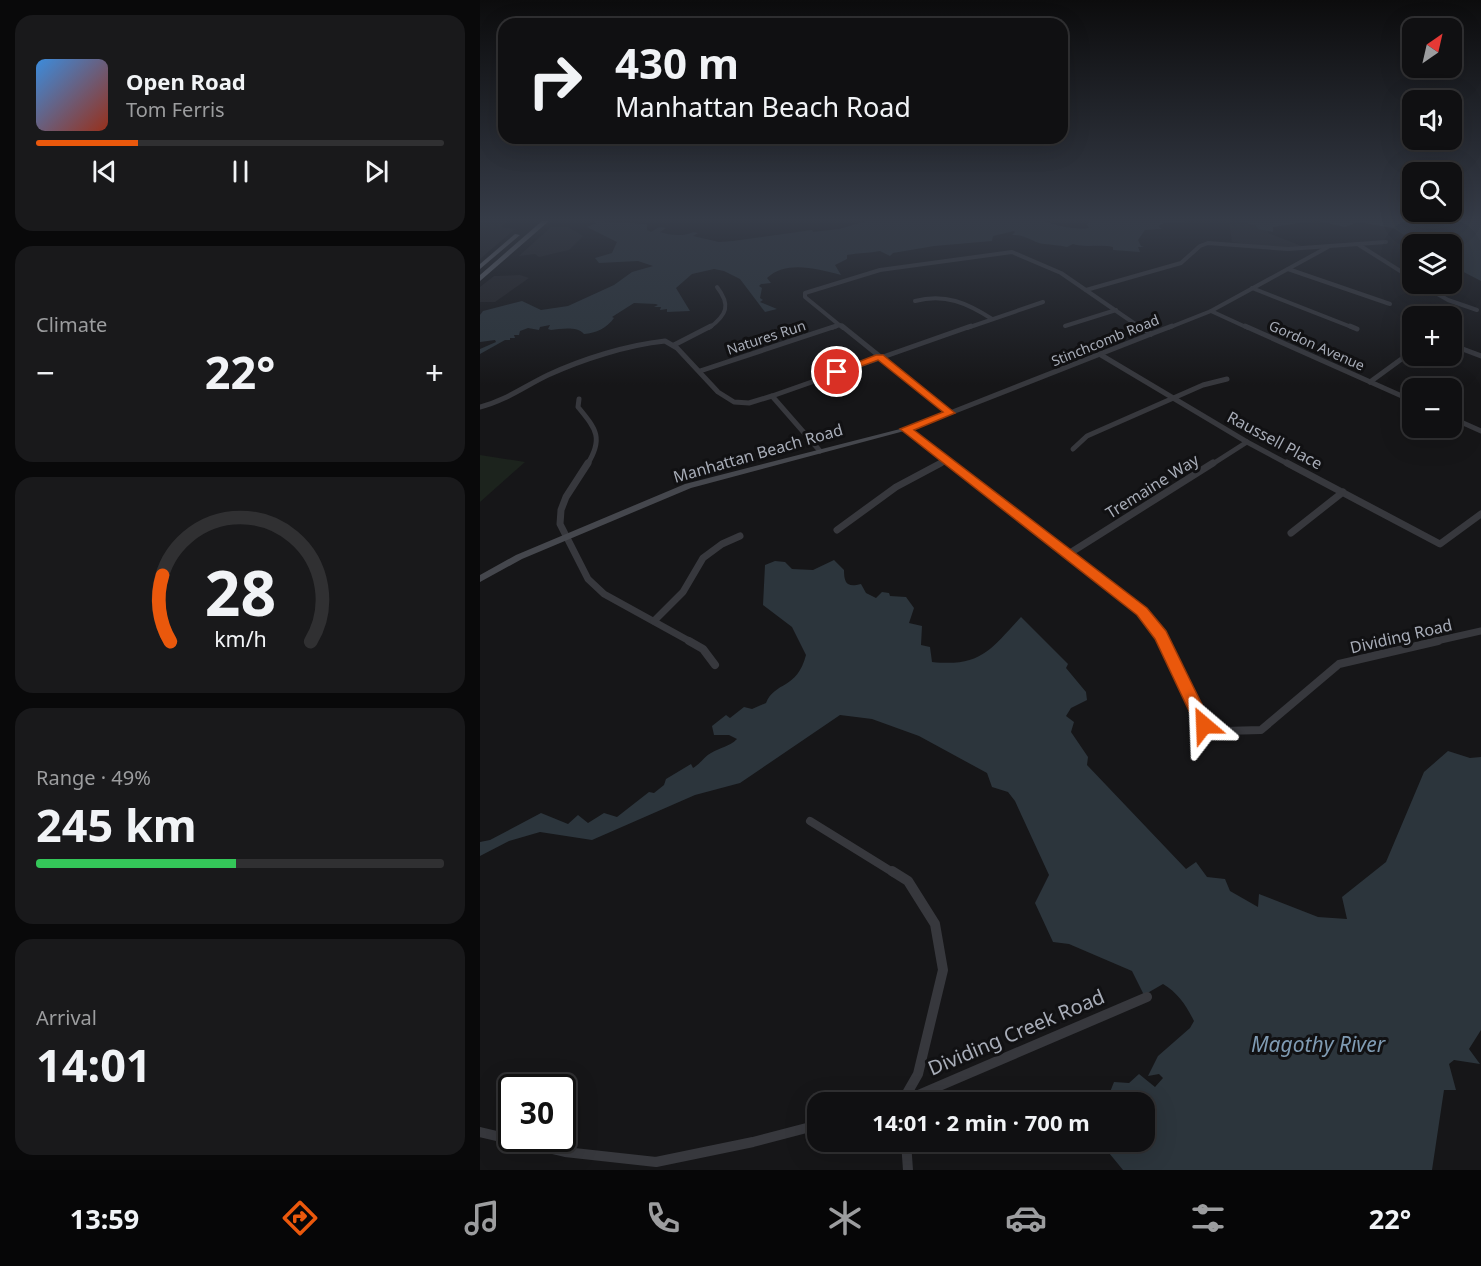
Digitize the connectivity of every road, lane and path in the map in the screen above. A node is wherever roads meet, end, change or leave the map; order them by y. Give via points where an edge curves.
1 (860, 276) edge
2 (1063, 276) edge
3 (1138, 276) edge
4 (1275, 276) edge
5 (1307, 276) edge
6 (717, 287) dead end
7 (1252, 288) junction
8 (1086, 291) junction
9 (1438, 294) edge
10 (915, 301) dead end
11 (1043, 302) dead end
12 (1390, 304) dead end
13 (1116, 310) junction
14 (1477, 310) dead end
15 (1211, 311) junction
16 (992, 319) junction
17 (840, 325) junction
18 (1065, 326) dead end
19 (1358, 329) dead end
20 (1152, 335) junction
21 (674, 345) junction
22 (1462, 349) edge
23 (1101, 356) junction
24 (1481, 356) edge
25 (880, 357) junction
26 (1402, 358) edge
27 (700, 371) junction
28 (1227, 379) dead end
29 (1370, 382) junction
30 (772, 396) junction
31 (1402, 396) edge
32 (1172, 398) junction
33 (579, 399) dead end
34 (480, 407) edge
35 (950, 413) junction
36 (1462, 422) edge
37 (906, 429) junction
38 (1480, 430) edge
39 (1247, 442) junction
40 (1073, 449) dead end
41 (820, 451) junction
42 (947, 460) junction
43 (1343, 492) junction
44 (1481, 514) edge
45 (837, 530) dead end
46 (1292, 533) dead end
47 (568, 536) junction
48 (740, 536) dead end
49 (1070, 554) junction
50 (480, 579) edge
51 (654, 621) junction
52 (1481, 631) edge
53 (715, 665) dead end
54 (810, 821) dead end
55 (1148, 997) dead end
56 (907, 1092) edge
57 (925, 1092) edge
58 (807, 1128) edge
59 (480, 1132) edge
60 (907, 1152) edge
61 (908, 1170) edge

1 - 17 street via 805,293
2 - 8 street
3 - 8 street
4 - 7 street, Stinchcomb Road
5 - 12 street
6 - 21 street via 726,296 725,312 706,330
7 - 15 street, Stinchcomb Road
7 - 19 street
8 - 13 street
9 - 14 street
10 - 16 street via 932,296 955,298
11 - 16 street
13 - 18 street
13 - 20 street
15 - 20 street, Stinchcomb Road
15 - 29 street, Gordon Avenue
16 - 25 street
17 - 25 street
17 - 27 street, Natures Run
20 - 23 street, Stinchcomb Road
21 - 27 street
21 - 34 street via 668,341 650,343 549,375 513,396
22 - 24 street
23 - 32 street, Raussell Place
23 - 35 street, Stinchcomb Road
25 - 30 street
25 - 35 street
26 - 29 street
27 - 30 street via 733,403
28 - 32 street
29 - 31 street, Gordon Avenue
30 - 41 street
32 - 39 street, Raussell Place
32 - 40 street via 1087,436
33 - 47 street via 578,406 597,430 597,442 585,471 562,502 560,525
35 - 37 street, Manhattan Beach Road
36 - 38 street
37 - 41 street, Manhattan Beach Road
37 - 42 street, Dividing Road
39 - 43 street, Raussell Place
39 - 49 street, Tremaine Way
41 - 47 street, Manhattan Beach Road via 688,486
42 - 45 street via 896,487
42 - 49 street, Dividing Road
43 - 44 street, Raussell Place via 1440,544
43 - 46 street
47 - 50 street, Manhattan Beach Road via 519,556
47 - 51 street via 588,579 604,594
48 - 51 street via 703,558 682,592
49 - 52 street, Dividing Road via 1142,611 1161,636 1204,725 1224,731 1261,730 1339,664
51 - 53 street via 703,649
54 - 56 street via 908,881 935,924 943,970 918,1074
55 - 57 street, Dividing Creek Road
58 - 59 street via 656,1162 565,1152
60 - 61 street

